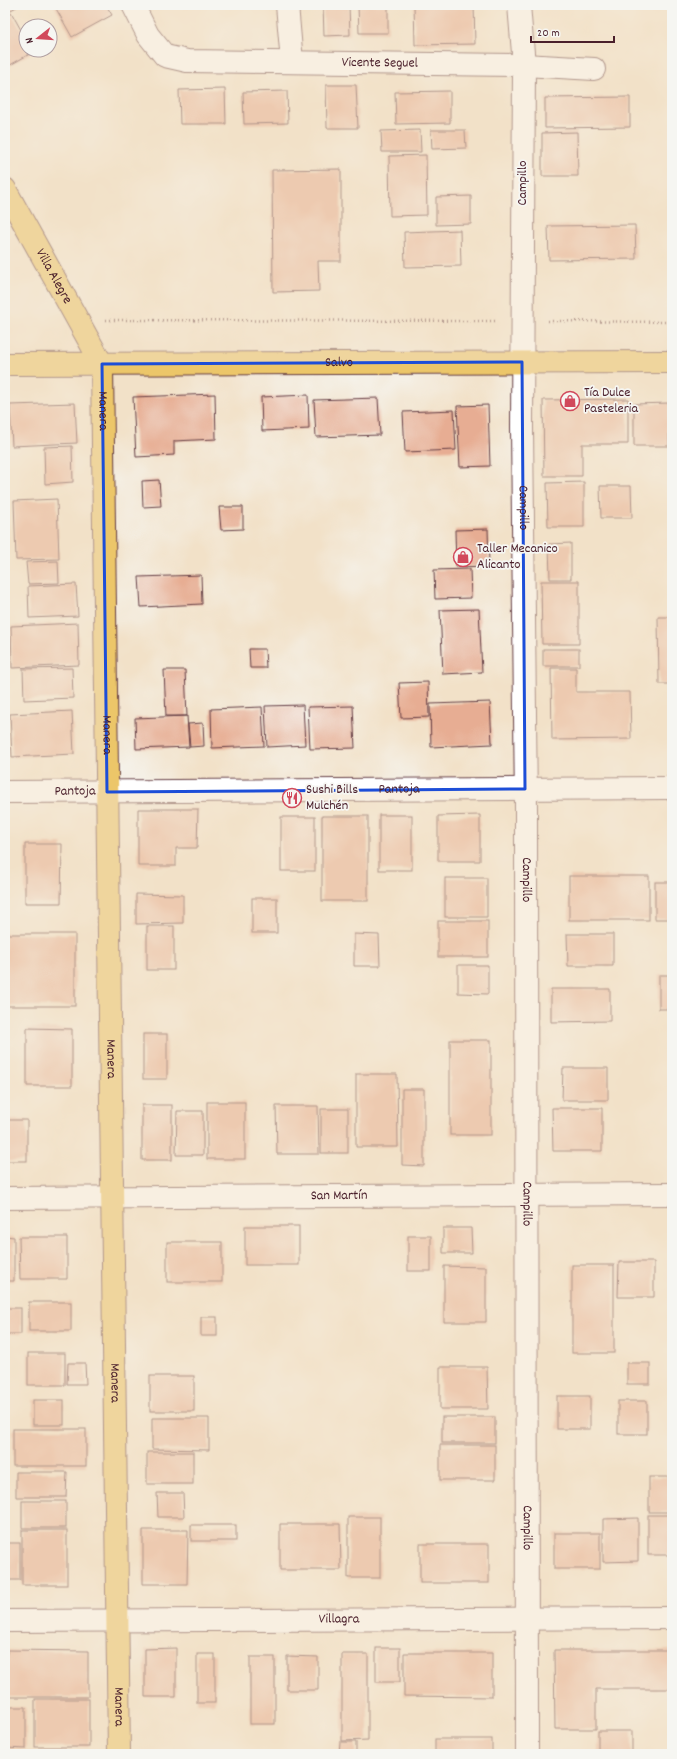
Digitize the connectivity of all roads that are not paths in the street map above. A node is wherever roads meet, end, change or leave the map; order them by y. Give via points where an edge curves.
1 (132, 5) edge
2 (287, 5) edge
3 (519, 5) edge
4 (292, 62) junction
5 (524, 65) junction
6 (594, 69) dead end
7 (5, 189) edge
8 (522, 362) junction
9 (672, 362) edge
10 (5, 364) edge
11 (102, 364) junction
12 (672, 788) edge
13 (525, 789) junction
14 (5, 792) edge
15 (107, 792) junction
16 (526, 1194) junction
17 (672, 1194) edge
18 (112, 1196) junction
19 (5, 1198) edge
20 (527, 1617) junction
21 (672, 1618) edge
22 (5, 1620) edge
23 (117, 1621) junction
24 (119, 1754) edge
25 (527, 1754) edge

1 - 4 street, Vicente Seguel via 148,36 165,56 187,61
2 - 4 street
3 - 5 street, Campillo
4 - 5 street, Vicente Seguel
5 - 6 street, Vicente Seguel
5 - 8 street, Campillo
7 - 11 main road, Villa Alegre
8 - 9 main road, Salvo
8 - 11 main road, Salvo
8 - 13 street, Campillo
10 - 11 main road, Salvo
11 - 15 main road, Manera
12 - 13 street, Pantoja
13 - 15 street, Pantoja
13 - 16 street, Campillo
14 - 15 street, Pantoja
15 - 18 main road, Manera
16 - 17 street, San Martín
16 - 18 street, San Martín
16 - 20 street, Campillo
18 - 19 street, San Martín
18 - 23 main road, Manera
20 - 21 street, Villagra
20 - 23 street, Villagra
20 - 25 street, Campillo
22 - 23 street, Villagra
23 - 24 main road, Manera

